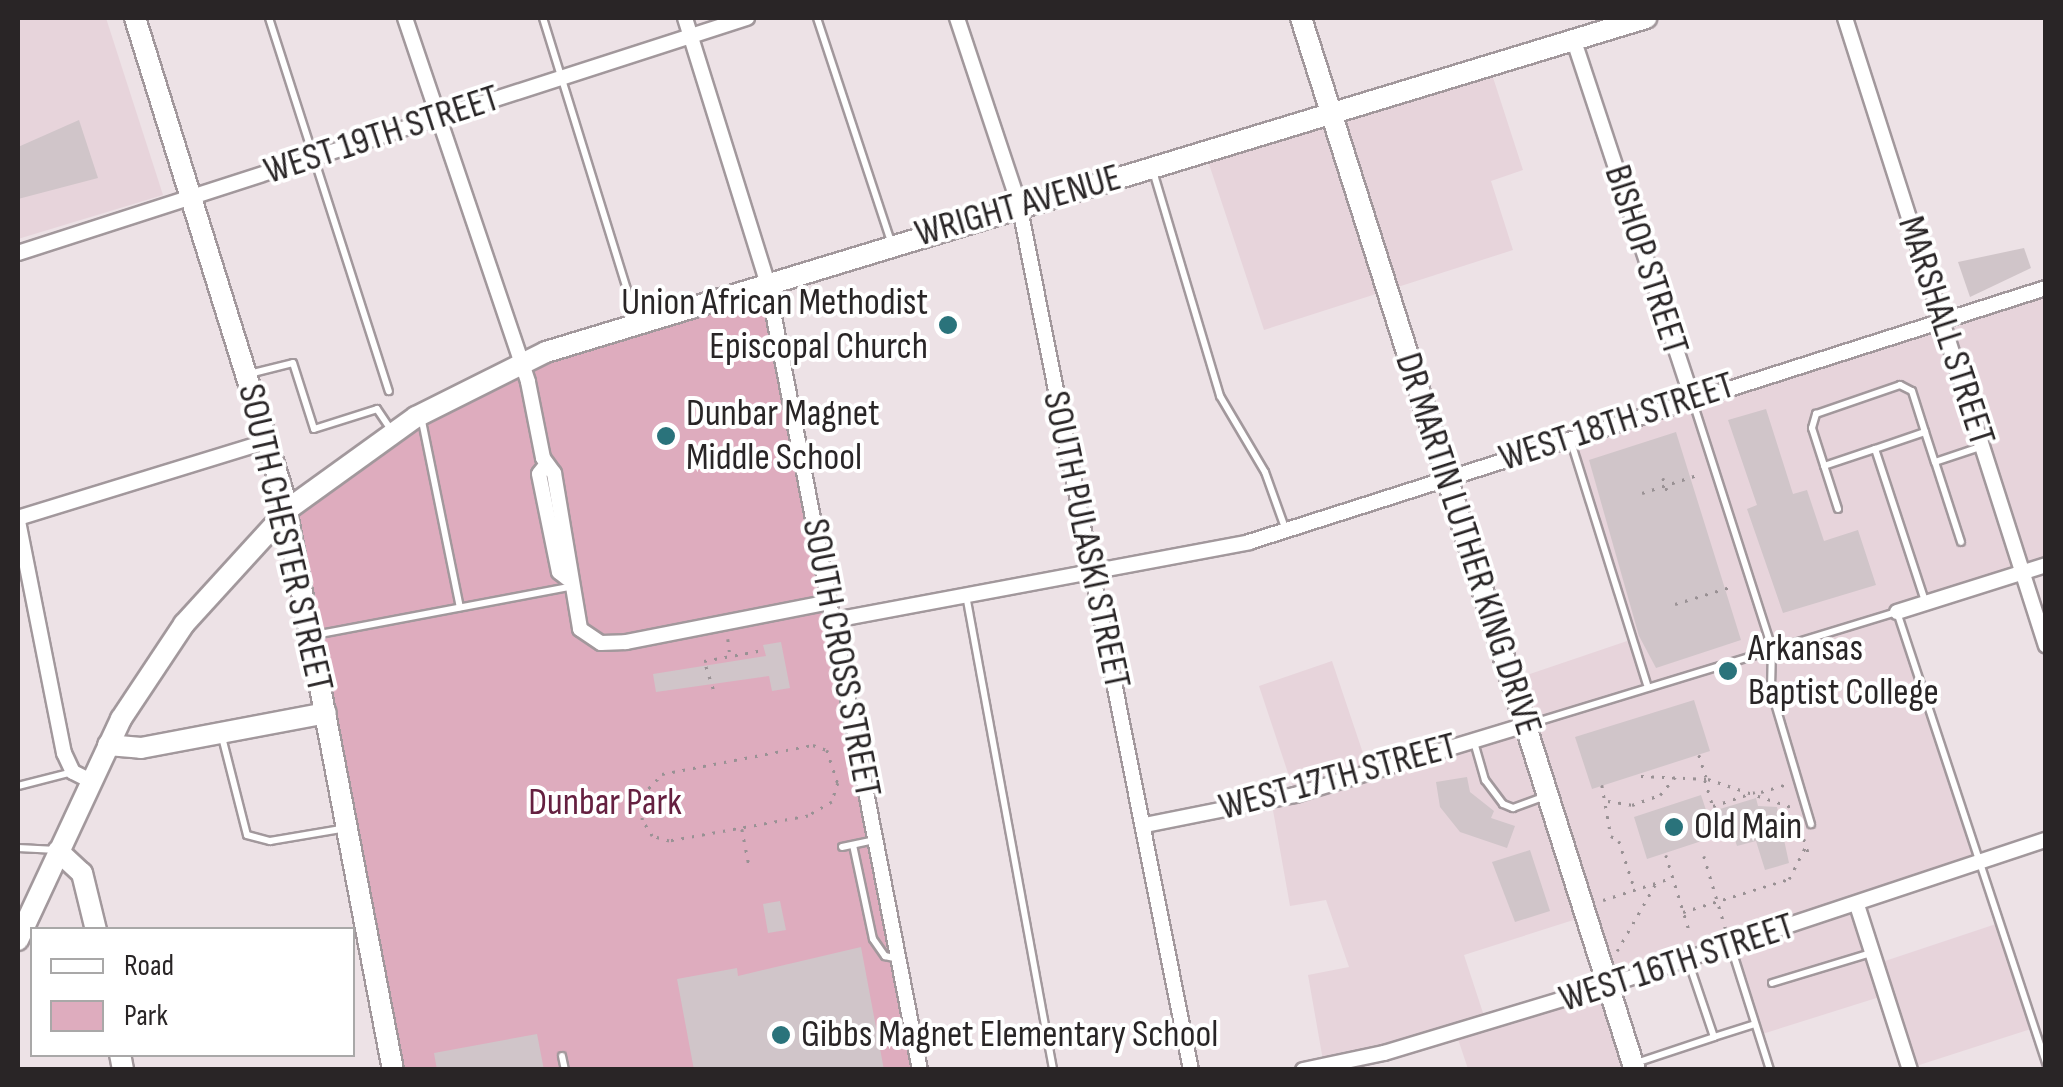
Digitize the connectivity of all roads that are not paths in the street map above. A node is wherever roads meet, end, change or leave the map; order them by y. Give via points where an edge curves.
1 (134, 18) edge
2 (269, 18) edge
3 (406, 18) edge
4 (543, 18) edge
5 (686, 18) edge
6 (747, 18) edge
7 (817, 18) edge
8 (957, 18) edge
9 (1301, 18) edge
10 (1646, 18) edge
11 (1845, 18) edge
12 (691, 34) junction
13 (1574, 41) junction
14 (561, 76) junction
15 (1333, 112) junction
16 (437, 118) junction
17 (314, 157) junction
18 (1152, 168) junction
19 (192, 200) junction
20 (1019, 204) junction
21 (891, 242) junction
22 (18, 253) edge
23 (767, 281) junction
24 (2046, 288) edge
25 (1942, 319) junction
26 (638, 322) junction
27 (521, 363) junction
28 (248, 375) junction
29 (389, 390) dead end
30 (1692, 398) junction
31 (405, 424) junction
32 (1925, 432) junction
33 (1570, 438) junction
34 (269, 441) junction
35 (1983, 446) junction
36 (1875, 449) junction
37 (1935, 462) junction
38 (1824, 466) junction
39 (1444, 476) junction
40 (1838, 509) dead end
41 (286, 512) junction
42 (18, 520) edge
43 (1285, 529) junction
44 (1961, 542) dead end
45 (2046, 566) edge
46 (1094, 571) junction
47 (2025, 572) junction
48 (569, 583) junction
49 (966, 595) junction
50 (830, 602) junction
51 (1925, 602) junction
52 (460, 607) junction
53 (1897, 612) junction
54 (834, 620) junction
55 (310, 636) junction
56 (2046, 646) edge
57 (1772, 648) junction
58 (1647, 684) junction
59 (326, 714) junction
60 (1526, 725) junction
61 (222, 733) junction
62 (1474, 741) junction
63 (108, 744) junction
64 (82, 776) junction
65 (18, 786) edge
66 (1548, 796) junction
67 (1810, 824) dead end
68 (1145, 825) junction
69 (348, 828) junction
70 (876, 840) junction
71 (2046, 840) edge
72 (852, 845) junction
73 (18, 848) edge
74 (842, 848) dead end
75 (58, 852) junction
76 (1981, 866) junction
77 (1857, 906) junction
78 (20, 926) edge
79 (95, 927) edge
80 (1730, 946) junction
81 (1872, 952) junction
82 (899, 959) junction
83 (1688, 960) junction
84 (1772, 983) dead end
85 (1609, 985) junction
86 (1755, 1024) junction
87 (1714, 1038) junction
88 (562, 1056) dead end
89 (2046, 1063) edge
90 (1634, 1067) edge
91 (393, 1070) edge
92 (565, 1070) edge
93 (920, 1070) edge
94 (1052, 1070) edge
95 (1192, 1070) edge
96 (1303, 1070) edge
97 (1770, 1070) edge
98 (1910, 1070) edge

1 - 19 main road, SOUTH CHESTER STREET
2 - 17 lane
3 - 16 street
4 - 14 lane
5 - 12 street, SOUTH CROSS STREET
6 - 12 street, WEST 19TH STREET
7 - 21 lane
8 - 20 street, SOUTH PULASKI STREET
9 - 15 main road, DR MARTIN LUTHER KING DRIVE
10 - 13 main road, WRIGHT AVENUE
11 - 25 street, MARSHALL STREET
12 - 14 street, WEST 19TH STREET
12 - 23 street, SOUTH CROSS STREET
13 - 15 main road, WRIGHT AVENUE
13 - 30 street, BISHOP STREET
14 - 16 street, WEST 19TH STREET
14 - 26 lane
15 - 18 main road, WRIGHT AVENUE
15 - 39 main road, DR MARTIN LUTHER KING DRIVE
16 - 17 street, WEST 19TH STREET
16 - 27 street
17 - 19 street, WEST 19TH STREET
17 - 29 lane
18 - 20 main road, WRIGHT AVENUE
18 - 43 lane via 1220,396 1265,472
19 - 22 street, WEST 19TH STREET
19 - 28 main road, SOUTH CHESTER STREET
20 - 21 main road, WRIGHT AVENUE
20 - 46 street, SOUTH PULASKI STREET via 1020,236
21 - 23 main road, WRIGHT AVENUE
23 - 26 main road, WRIGHT AVENUE
23 - 50 street, SOUTH CROSS STREET
24 - 25 street, WEST 18TH STREET
25 - 30 street, WEST 18TH STREET
25 - 35 street, MARSHALL STREET
26 - 27 main road, WRIGHT AVENUE
27 - 31 main road, WRIGHT AVENUE
27 - 48 street via 546,465 554,473 573,569
28 - 31 lane via 293,363 314,429 377,409
28 - 34 main road, SOUTH CHESTER STREET
30 - 33 street, WEST 18TH STREET
30 - 57 lane, BISHOP STREET
31 - 41 main road, WRIGHT AVENUE
31 - 52 lane
32 - 36 lane
32 - 37 lane
32 - 38 lane via 1906,386 1830,408 1816,414 1812,428
33 - 39 street, WEST 18TH STREET
33 - 58 lane
34 - 41 main road, SOUTH CHESTER STREET
34 - 42 street
35 - 37 lane
35 - 47 street, MARSHALL STREET
36 - 38 lane
36 - 51 lane
37 - 44 lane
38 - 40 lane
39 - 43 street, WEST 18TH STREET
39 - 60 main road, DR MARTIN LUTHER KING DRIVE
41 - 55 main road, SOUTH CHESTER STREET
41 - 63 main road, WRIGHT AVENUE via 184,624
42 - 64 street via 54,712
43 - 46 street, WEST 18TH STREET
45 - 47 street, WEST 17TH STREET
46 - 49 street, WEST 18TH STREET
46 - 68 street, SOUTH PULASKI STREET
47 - 51 street, WEST 17TH STREET
47 - 56 street, MARSHALL STREET
48 - 50 street via 580,629 601,643
48 - 52 lane
49 - 54 street, WEST 18TH STREET
49 - 94 lane
50 - 54 street, SOUTH CROSS STREET
51 - 53 street, WEST 17TH STREET
52 - 55 lane
53 - 57 lane, WEST 17TH STREET
53 - 76 lane
54 - 70 street, SOUTH CROSS STREET
55 - 59 main road, SOUTH CHESTER STREET
57 - 58 lane, WEST 17TH STREET
57 - 67 lane, BISHOP STREET via 1771,690
58 - 60 lane, WEST 17TH STREET
59 - 61 main road
59 - 69 main road, SOUTH CHESTER STREET
60 - 62 street, WEST 17TH STREET
60 - 66 main road, DR MARTIN LUTHER KING DRIVE
61 - 63 main road via 141,748
61 - 69 lane via 247,835 270,841
62 - 66 lane via 1485,780 1503,804 1512,808
62 - 68 street, WEST 17TH STREET via 1295,795
63 - 64 main road, WRIGHT AVENUE
64 - 65 lane
64 - 75 main road, WRIGHT AVENUE
66 - 85 main road, DR MARTIN LUTHER KING DRIVE
68 - 95 street, SOUTH PULASKI STREET
69 - 91 main road, SOUTH CHESTER STREET
70 - 72 lane
70 - 82 street, SOUTH CROSS STREET
71 - 76 street, WEST 16TH STREET
72 - 74 lane
72 - 82 lane via 873,938 885,956
73 - 75 lane
75 - 78 main road, WRIGHT AVENUE
75 - 79 main road via 82,873
76 - 77 street, WEST 16TH STREET
76 - 89 lane
77 - 80 street, WEST 16TH STREET
77 - 81 street
80 - 83 street, WEST 16TH STREET
80 - 86 lane
81 - 84 lane
81 - 98 street
82 - 93 street, SOUTH CROSS STREET
83 - 85 street, WEST 16TH STREET
83 - 87 lane
85 - 90 main road, DR MARTIN LUTHER KING DRIVE
85 - 96 street, WEST 16TH STREET
86 - 87 lane
86 - 97 lane
87 - 90 lane
88 - 92 lane

